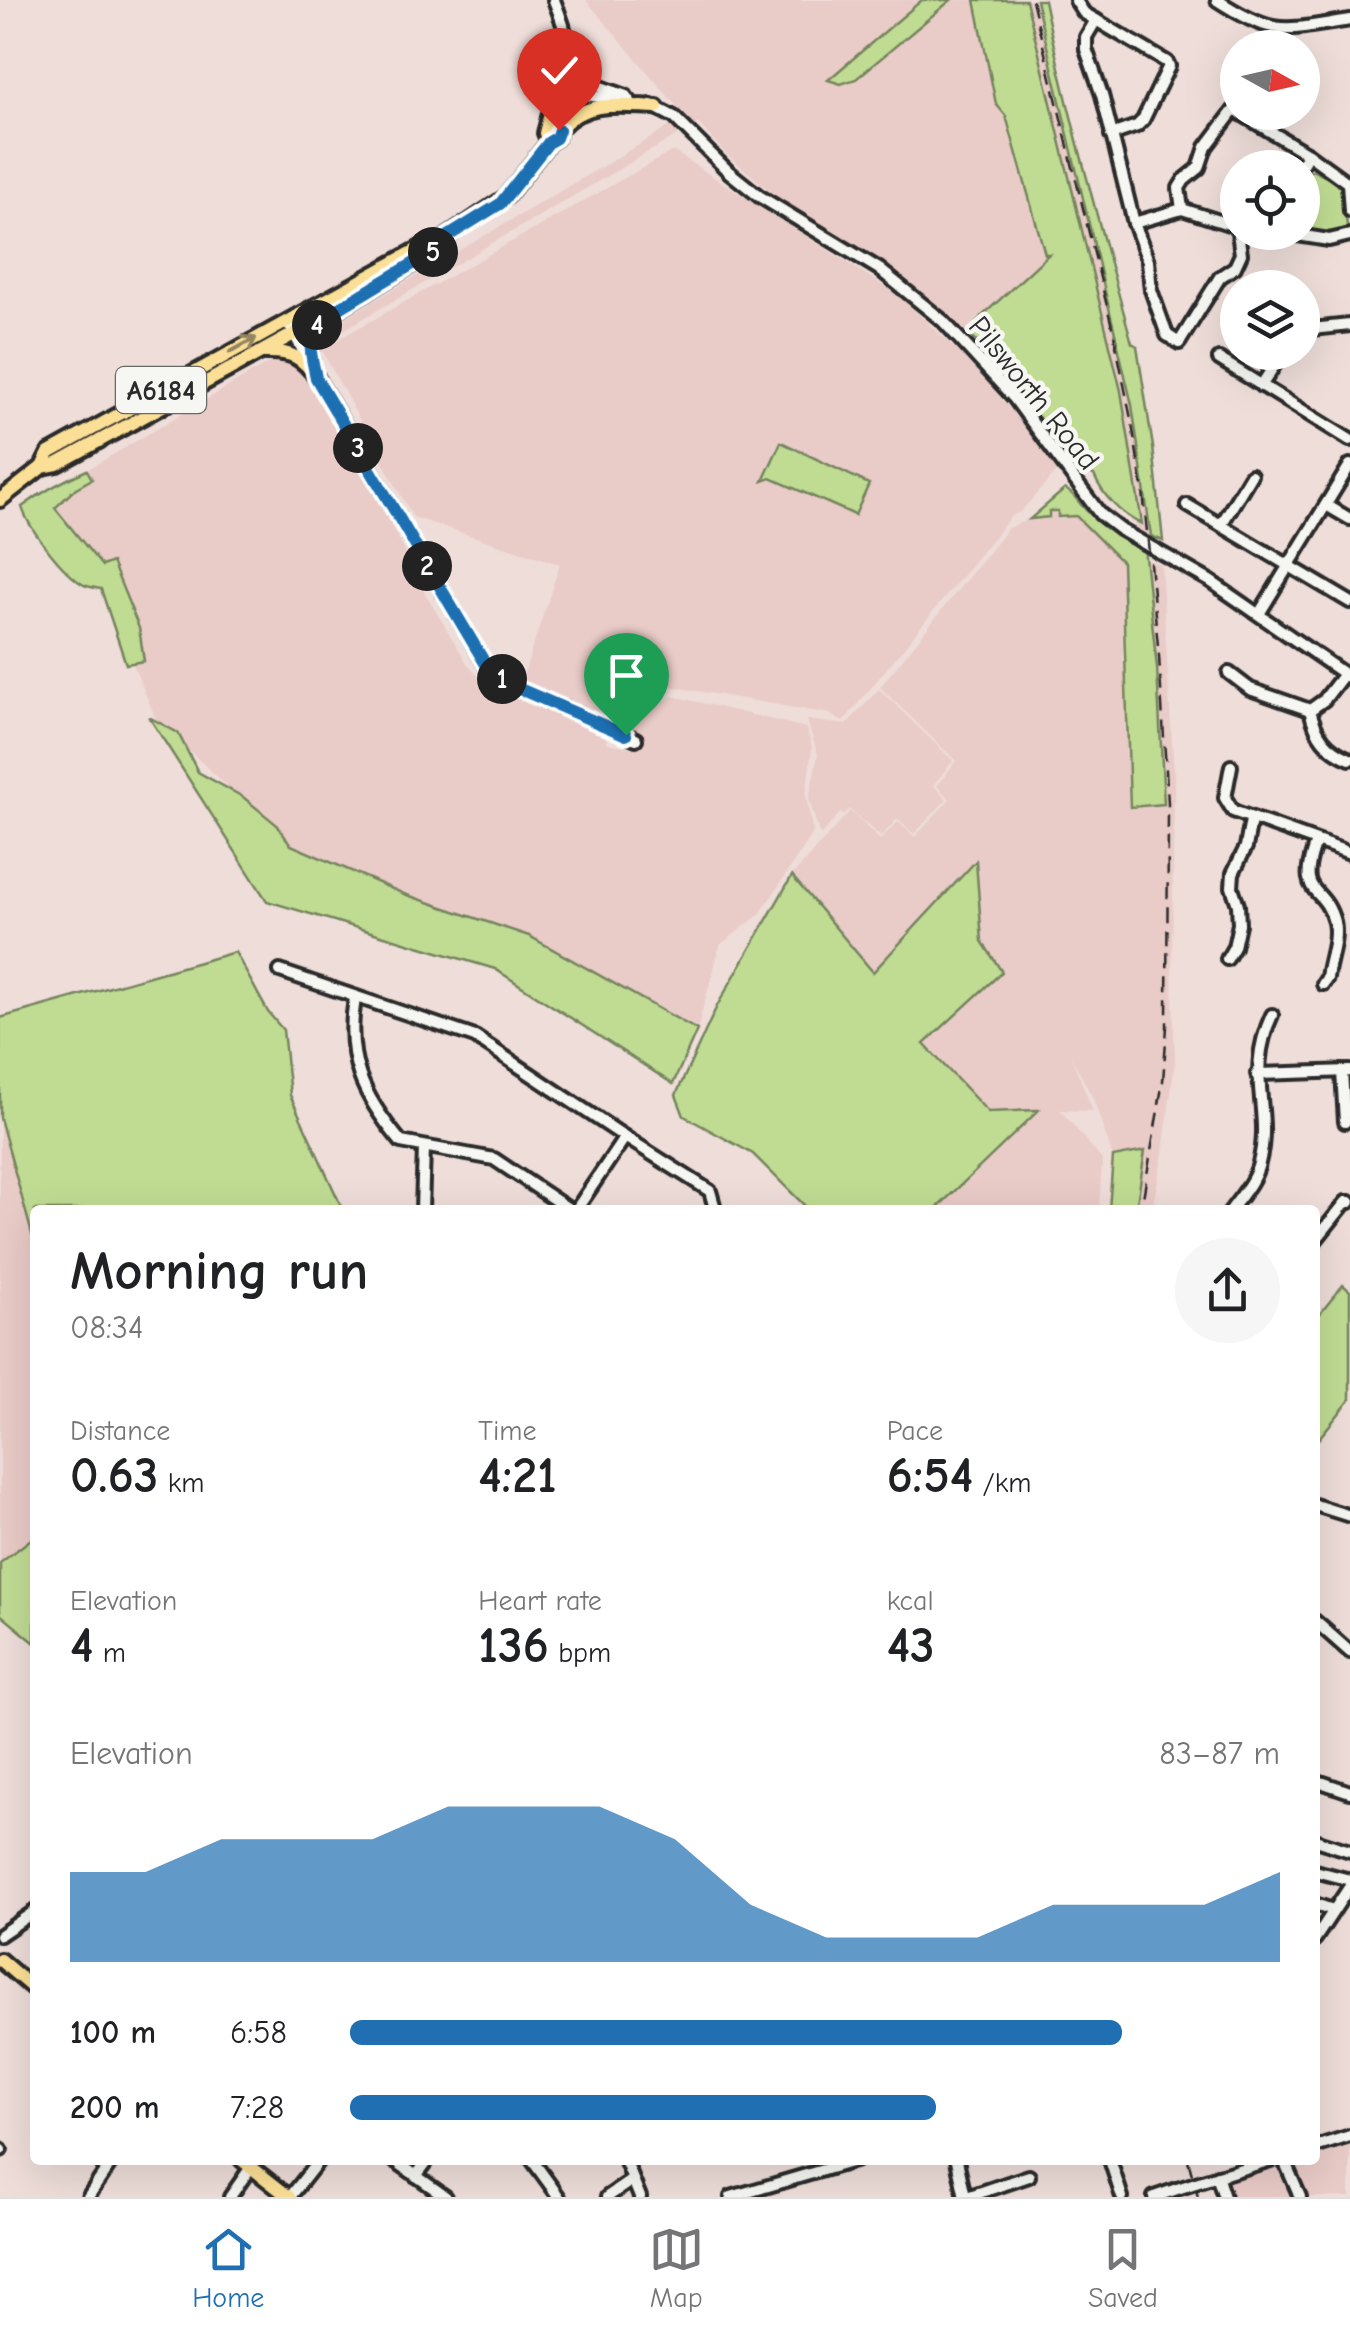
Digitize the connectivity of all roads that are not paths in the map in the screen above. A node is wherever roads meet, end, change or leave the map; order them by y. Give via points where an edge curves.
1 (554, 0) edge
2 (1216, 0) edge
3 (1076, 1) edge
4 (1096, 20) junction
5 (1350, 20) edge
6 (564, 86) junction
7 (657, 107) junction
8 (559, 130) junction
9 (1221, 130) edge
10 (1267, 130) edge
11 (1111, 135) junction
12 (549, 142) junction
13 (1301, 150) edge
14 (1320, 163) edge
15 (1182, 209) junction
16 (1350, 211) edge
17 (1220, 223) edge
18 (1134, 224) junction
19 (1350, 235) edge
20 (1320, 239) edge
21 (442, 240) junction
22 (1240, 250) edge
23 (291, 318) junction
24 (1350, 326) edge
25 (1320, 328) edge
26 (302, 335) junction
27 (261, 353) junction
28 (1219, 360) dead end
29 (1271, 370) edge
30 (316, 378) junction
31 (1261, 386) junction
32 (1349, 438) edge
33 (1350, 466) edge
34 (42, 467) junction
35 (1251, 475) dead end
36 (0, 500) edge
37 (1326, 504) junction
38 (1188, 505) dead end
39 (1350, 519) edge
40 (1221, 524) junction
41 (1289, 565) junction
42 (1350, 602) edge
43 (1260, 614) junction
44 (1230, 673) dead end
45 (1347, 676) edge
46 (1310, 710) junction
47 (636, 740) dead end
48 (1350, 759) edge
49 (1231, 766) dead end
50 (1252, 820) junction
51 (1316, 842) junction
52 (1350, 853) edge
53 (1228, 959) dead end
54 (280, 971) dead end
55 (1323, 984) dead end
56 (355, 998) junction
57 (1272, 1015) dead end
58 (1346, 1071) edge
59 (1257, 1074) junction
60 (1344, 1122) dead end
61 (625, 1136) junction
62 (424, 1148) junction
63 (1348, 1202) edge
64 (422, 1205) edge
65 (565, 1205) edge
66 (577, 1205) edge
67 (714, 1205) dead end
68 (1235, 1205) edge
69 (1320, 1235) edge
70 (1320, 1507) edge
71 (1350, 1516) edge
72 (1320, 1625) edge
73 (1350, 1652) edge
74 (1320, 1782) edge
75 (1350, 1792) edge
76 (1320, 1842) edge
77 (1350, 1851) edge
78 (1320, 1873) edge
79 (1350, 1883) edge
80 (1320, 1906) edge
81 (1333, 1910) junction
82 (30, 1914) edge
83 (1320, 1931) edge
84 (0, 1935) edge
85 (2, 1965) edge
86 (30, 1986) edge
87 (1350, 2136) edge
88 (1320, 2145) edge
89 (110, 2165) edge
90 (246, 2165) edge
91 (247, 2165) edge
92 (315, 2165) edge
93 (401, 2165) edge
94 (424, 2165) edge
95 (536, 2165) edge
96 (627, 2165) edge
97 (839, 2165) edge
98 (958, 2165) edge
99 (1112, 2165) edge
100 (1236, 2165) edge
101 (1286, 2165) edge
102 (416, 2176) junction
103 (1029, 2176) dead end
104 (1217, 2176) junction
105 (632, 2180) junction
106 (88, 2197) edge
107 (230, 2197) edge
108 (290, 2197) edge
109 (446, 2197) edge
110 (560, 2197) edge
111 (607, 2197) edge
112 (640, 2197) edge
113 (730, 2197) edge
114 (966, 2197) edge
115 (1122, 2197) edge
116 (1154, 2197) edge
117 (1224, 2197) edge
118 (1300, 2197) edge

1 - 6 street via 570,45
2 - 5 street via 1274,29
3 - 4 street
4 - 11 street via 1086,49
4 - 11 street via 1169,66 1138,126
6 - 7 street, Pilsworth Road
6 - 8 main road, A6184
6 - 12 main road via 545,133
7 - 8 main road via 594,107
7 - 43 street, Pilsworth Road via 759,196 880,268 943,321 1014,398 1100,514
8 - 12 main road, A6184
9 - 15 street via 1179,188
10 - 13 street
11 - 18 street
12 - 21 main road, A6184 via 500,204
14 - 16 street via 1348,184
15 - 17 street
15 - 18 street
18 - 22 street via 1167,335 1178,343
19 - 20 street
21 - 23 main road, A6184
21 - 26 main road, A6184
23 - 26 street
34 -> 23 main road, A6184 via 49,452
24 - 25 street
26 - 27 main road, A6184
26 - 30 street
27 - 30 main road via 298,356
27 - 34 main road, A6184
28 - 31 street
29 - 31 street
30 - 47 street via 488,668 506,683
31 - 32 street
33 - 37 street
34 - 36 main road, A6184
35 - 40 street
37 - 39 street
37 - 41 street
38 - 40 street
40 - 41 street
41 - 42 street
41 - 43 street
43 - 45 street, Pilsworth Road
44 - 46 street via 1250,689
45 - 46 street
46 - 48 street via 1324,742
49 - 50 street via 1226,803
50 - 51 street
50 - 53 street via 1233,873 1239,924
51 - 52 street
51 - 55 street via 1309,882 1330,912 1335,933
54 - 56 street
56 - 61 street via 476,1037
56 - 62 street via 349,1033 355,1063 379,1116 400,1142
57 - 59 street
58 - 59 street
58 - 60 street
59 - 68 street via 1259,1163
61 - 66 street
61 - 67 street via 710,1191
62 - 64 street
62 - 65 street via 494,1159
63 - 69 street
70 - 71 street
72 - 73 street
74 - 75 street
76 - 77 street
78 - 79 street
79 - 81 street
80 - 81 street
81 - 83 street
82 - 84 street
85 - 86 main road
87 - 88 street
89 - 106 street
90 - 107 street
91 - 108 main road
92 - 108 street
93 - 102 street
94 - 102 street
95 - 110 street
96 - 105 street
97 - 113 street
98 - 114 street
99 - 115 street
100 - 104 street
101 - 118 street
102 - 109 street
103 - 114 street
104 - 116 street, bridge
104 - 117 street
105 - 111 street
105 - 112 street

